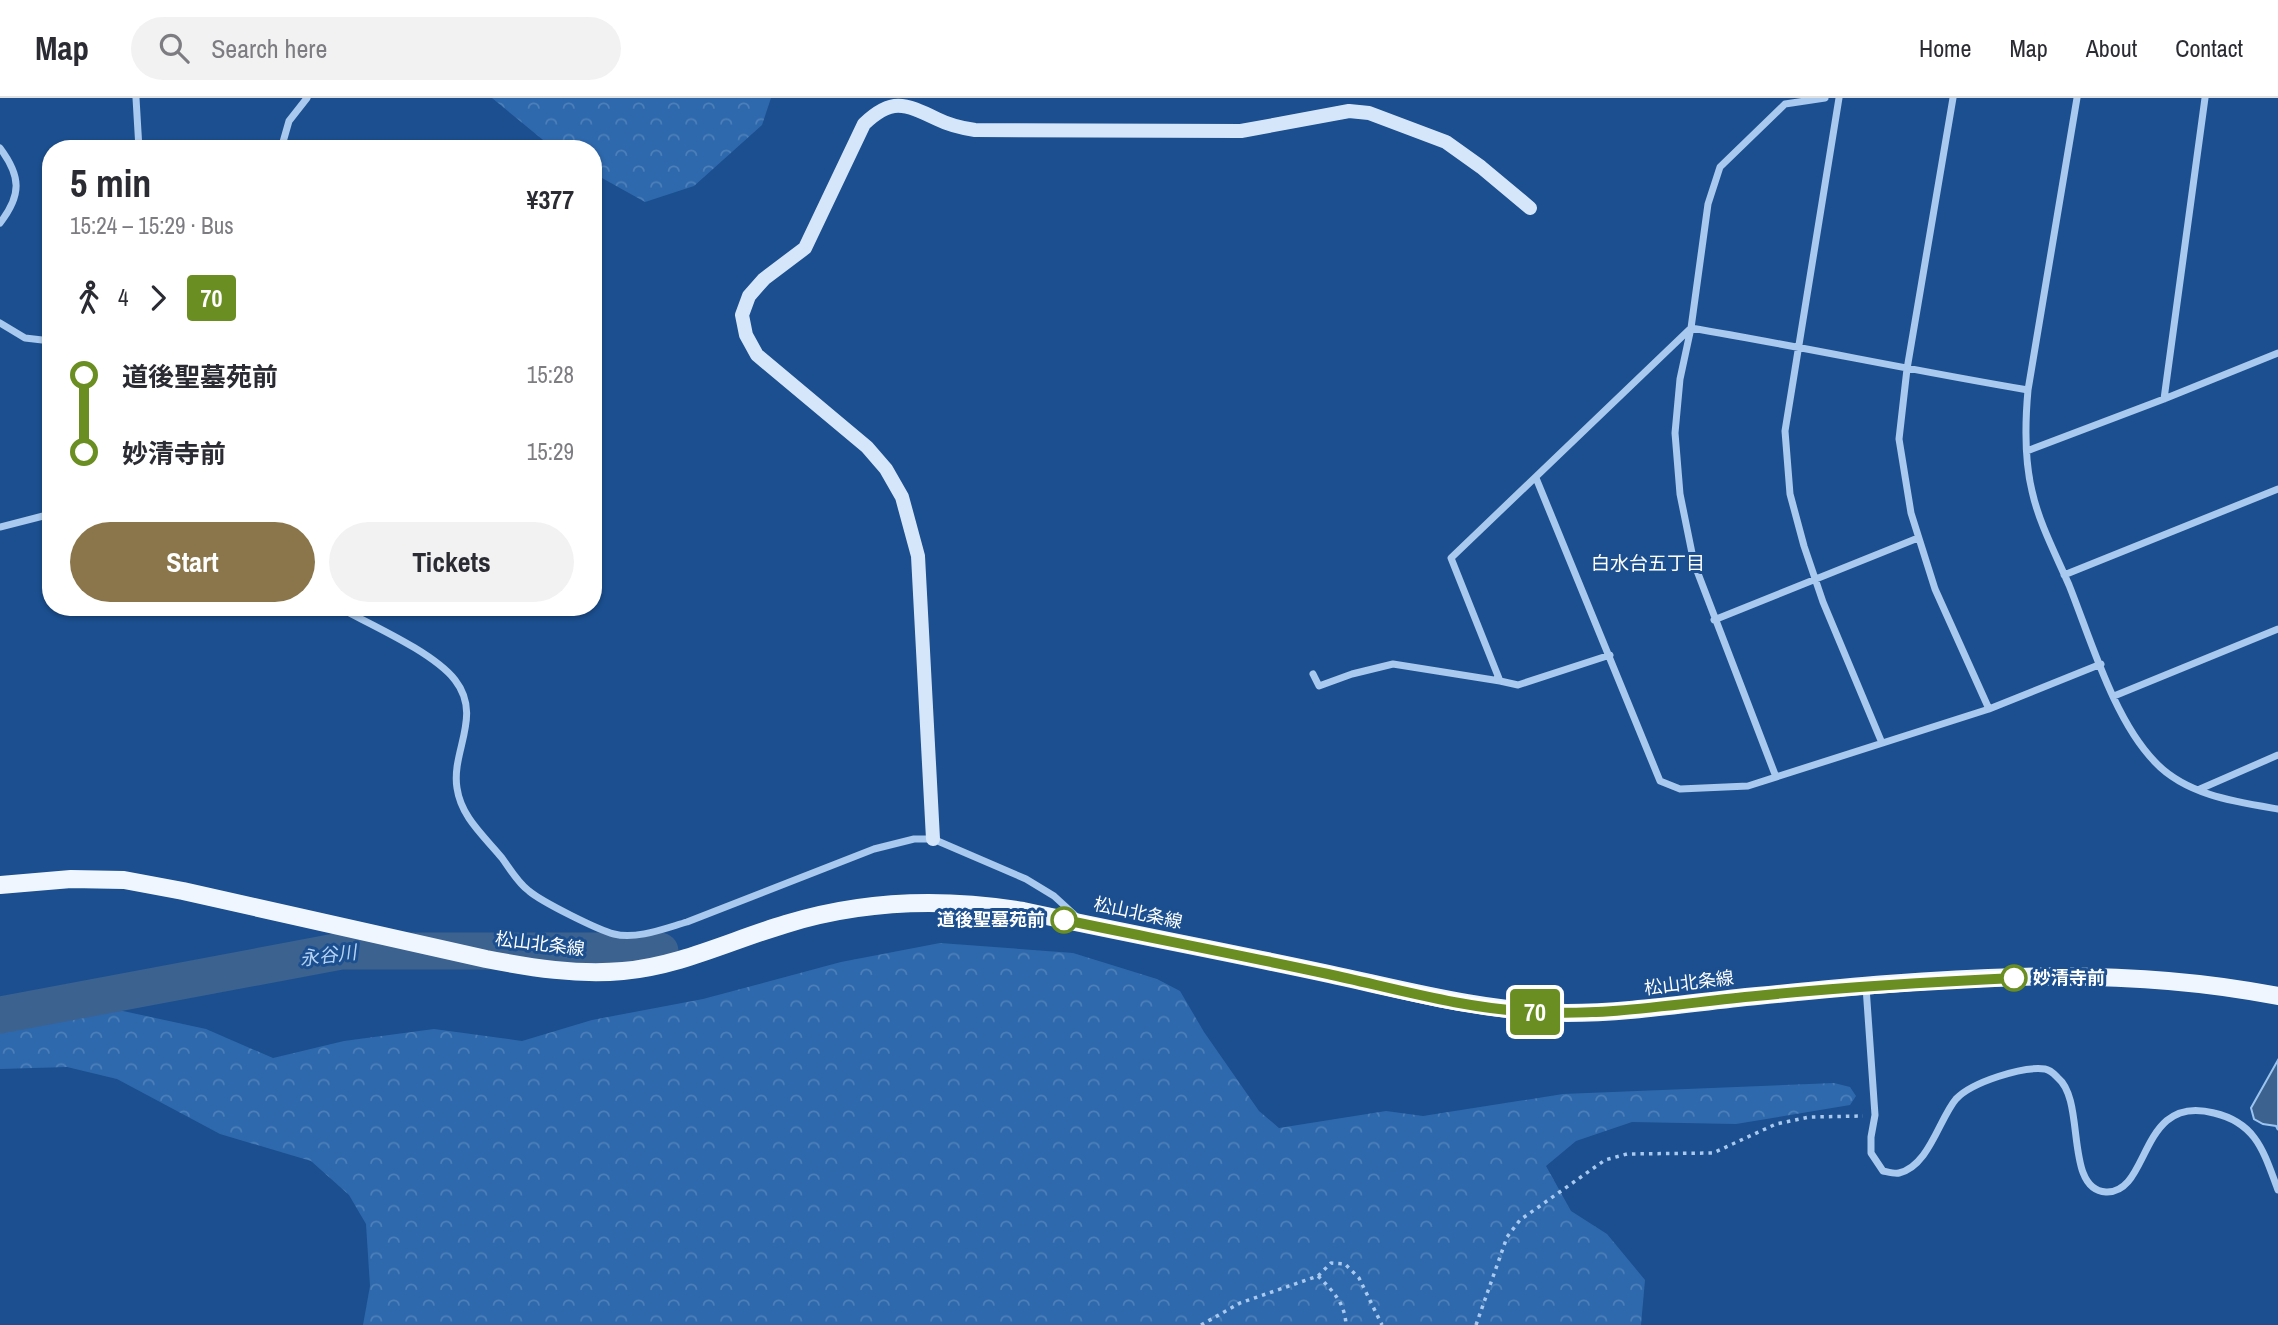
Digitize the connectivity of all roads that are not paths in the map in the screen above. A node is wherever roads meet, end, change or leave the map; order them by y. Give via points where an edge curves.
1 (136, 98) edge
2 (307, 98) edge
3 (1825, 98) edge
4 (1839, 98) edge
5 (1952, 98) edge
6 (2077, 98) edge
7 (2205, 98) edge
8 (138, 140) edge
9 (284, 140) edge
10 (0, 148) edge
11 (1530, 208) dead end
12 (0, 223) edge
13 (0, 323) edge
14 (1691, 328) junction
15 (42, 340) edge
16 (1798, 346) junction
17 (2278, 353) edge
18 (1907, 369) junction
19 (2028, 390) junction
20 (2164, 399) junction
21 (2027, 451) junction
22 (1536, 478) junction
23 (2278, 489) edge
24 (42, 516) edge
25 (0, 527) edge
26 (1918, 538) junction
27 (2064, 575) junction
28 (1815, 579) junction
29 (354, 616) edge
30 (1714, 620) junction
31 (2278, 629) edge
32 (1610, 655) junction
33 (2101, 664) junction
34 (1312, 674) dead end
35 (1500, 681) junction
36 (2114, 696) junction
37 (1989, 709) junction
38 (1882, 743) junction
39 (2278, 755) edge
40 (1776, 777) junction
41 (2199, 789) junction
42 (2278, 809) edge
43 (933, 839) junction
44 (0, 885) edge
45 (1085, 924) junction
46 (1866, 986) junction
47 (2278, 996) edge
48 (2278, 1190) edge

1 - 8 street
2 - 9 street via 289,121
3 - 14 street via 1785,104 1720,167 1708,204
4 - 16 street
5 - 18 street
6 - 19 street
7 - 20 street
10 - 12 street via 12,164 16,184 12,208
11 - 43 street via 1446,142 1369,113 1349,111 1241,131 1177,132 975,130 902,102 888,102 874,111 805,248 764,279 749,296 742,315 757,355 867,447 902,497 918,556
13 - 15 street via 25,338
14 - 16 street
14 - 22 street
14 - 30 street via 1675,433 1693,563
16 - 18 street
16 - 28 street via 1785,431 1790,494
17 - 20 street
18 - 19 street
18 - 26 street via 1899,439
19 - 21 street
20 - 21 street
21 - 27 street via 2032,491
22 - 32 street
22 - 35 street via 1451,558
23 - 27 street
24 - 25 street
26 - 28 street
26 - 37 street via 1935,589
27 - 33 street
28 - 30 street
28 - 38 street
29 - 43 street via 429,657 455,680 466,709 456,777 459,802 529,892 616,934 687,922 893,843
30 - 40 street
31 - 36 street
32 - 35 street via 1518,685
32 - 40 street via 1660,781 1680,789 1748,786
33 - 36 street
33 - 37 street
34 - 35 street via 1319,686 1393,664
36 - 41 street via 2128,726 2155,763
37 - 38 street
38 - 40 street
39 - 41 street
41 - 42 street via 2231,801
43 - 45 street via 1026,878
44 - 45 main road, 松山北条線 via 124,880 528,968 575,972 625,971 662,964 787,924 867,907 942,901 983,904
45 - 46 main road, 松山北条線 via 1438,999 1534,1012 1651,1009
46 - 47 main road, 松山北条線 via 2092,975
46 - 48 street via 1875,1115 1871,1153 1883,1171 1898,1173 1913,1166 1957,1099 1977,1084 2028,1069 2049,1070 2064,1083 2071,1099 2082,1175 2092,1188 2106,1192 2121,1188 2132,1178 2163,1124 2192,1111 2208,1111 2252,1132

